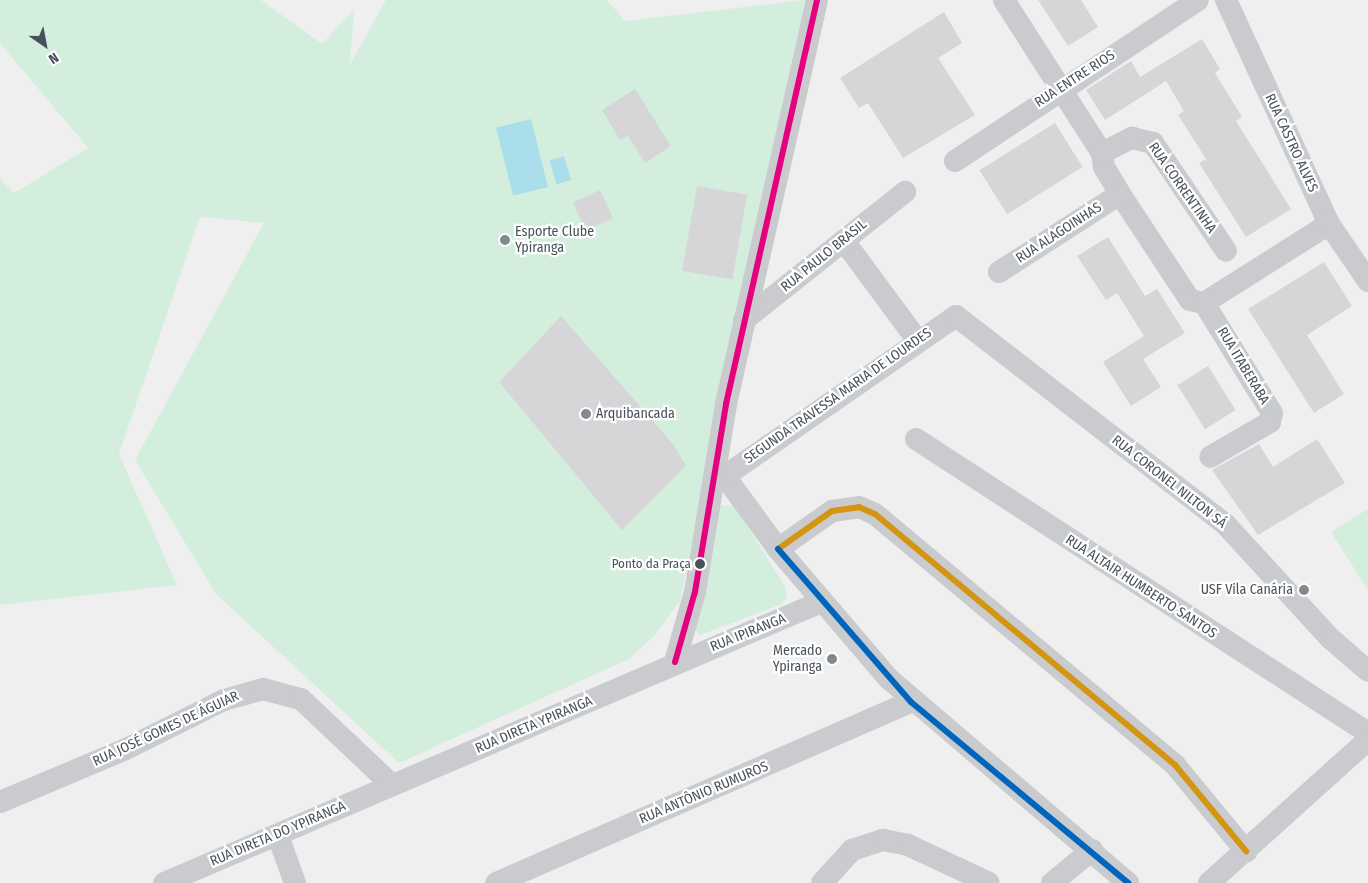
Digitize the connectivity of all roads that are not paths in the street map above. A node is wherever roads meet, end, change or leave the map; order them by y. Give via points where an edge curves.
1 (817, 0) edge
2 (1004, 0) edge
3 (1198, 0) edge
4 (1226, 0) edge
5 (1060, 87) junction
6 (1102, 153) junction
7 (955, 161) dead end
8 (904, 192) dead end
9 (1120, 194) junction
10 (1329, 224) junction
11 (844, 241) junction
12 (1226, 251) dead end
13 (999, 272) dead end
14 (1368, 281) edge
15 (1204, 303) junction
16 (951, 316) joint
17 (744, 320) junction
18 (918, 341) junction
19 (916, 439) dead end
20 (1210, 457) dead end
21 (719, 469) junction
22 (778, 549) junction
23 (821, 602) junction
24 (675, 662) junction
25 (1368, 671) edge
26 (911, 702) junction
27 (1368, 733) edge
28 (1368, 740) edge
29 (392, 784) junction
30 (0, 802) edge
31 (278, 836) junction
32 (1092, 850) junction
33 (1246, 851) junction
34 (164, 883) edge
35 (295, 883) edge
36 (496, 883) edge
37 (822, 883) edge
38 (989, 883) edge
39 (1052, 883) edge
40 (1128, 883) edge
41 (1209, 883) edge

1 - 17 street
2 - 5 street
3 - 5 street, RUA ENTRE RIOS
4 - 10 street, RUA CASTRO ALVES
5 - 6 street
5 - 7 street, RUA ENTRE RIOS
6 - 9 street, RUA ITABERABA via 1104,167
6 - 12 street, RUA CORRENTINHA via 1132,138 1153,143
8 - 11 street, RUA PAULO BRASIL
9 - 13 street, RUA ALAGOINHAS
9 - 15 street, RUA ITABERABA via 1190,300
10 - 14 street, RUA CASTRO ALVES
10 - 15 street
11 - 17 street, RUA PAULO BRASIL
11 - 18 street
15 - 20 street, RUA ITABERABA via 1272,413 1270,422
16 - 18 street, SEGUNDA TRAVESSA MARIA DE LOURDES
16 - 25 street, RUA CORONEL NILTON SÁ via 973,326 1226,525 1330,638
17 - 21 street
18 - 21 street, SEGUNDA TRAVESSA MARIA DE LOURDES
19 - 27 street, RUA ALTAIR HUMBERTO SANTOS
21 - 22 street
21 - 24 street via 695,592
22 - 23 street
22 - 33 street via 832,511 860,508 875,514 1174,765
23 - 24 street, RUA IPIRANGA
23 - 26 street
24 - 29 street, RUA DIRETA YPIRANGA
26 - 32 street
26 - 36 street, RUA ANTÔNIO RUMUROS
28 - 33 street
29 - 30 street, RUA JOSÉ GOMES DE ÁGUIAR via 301,699 263,689 224,700 126,749
29 - 31 street, RUA DIRETA DO YPIRANGA
31 - 34 street, RUA DIRETA DO YPIRANGA
31 - 35 street
32 - 39 street
32 - 40 street
33 - 41 street
37 - 38 street via 852,850 883,840 908,845

